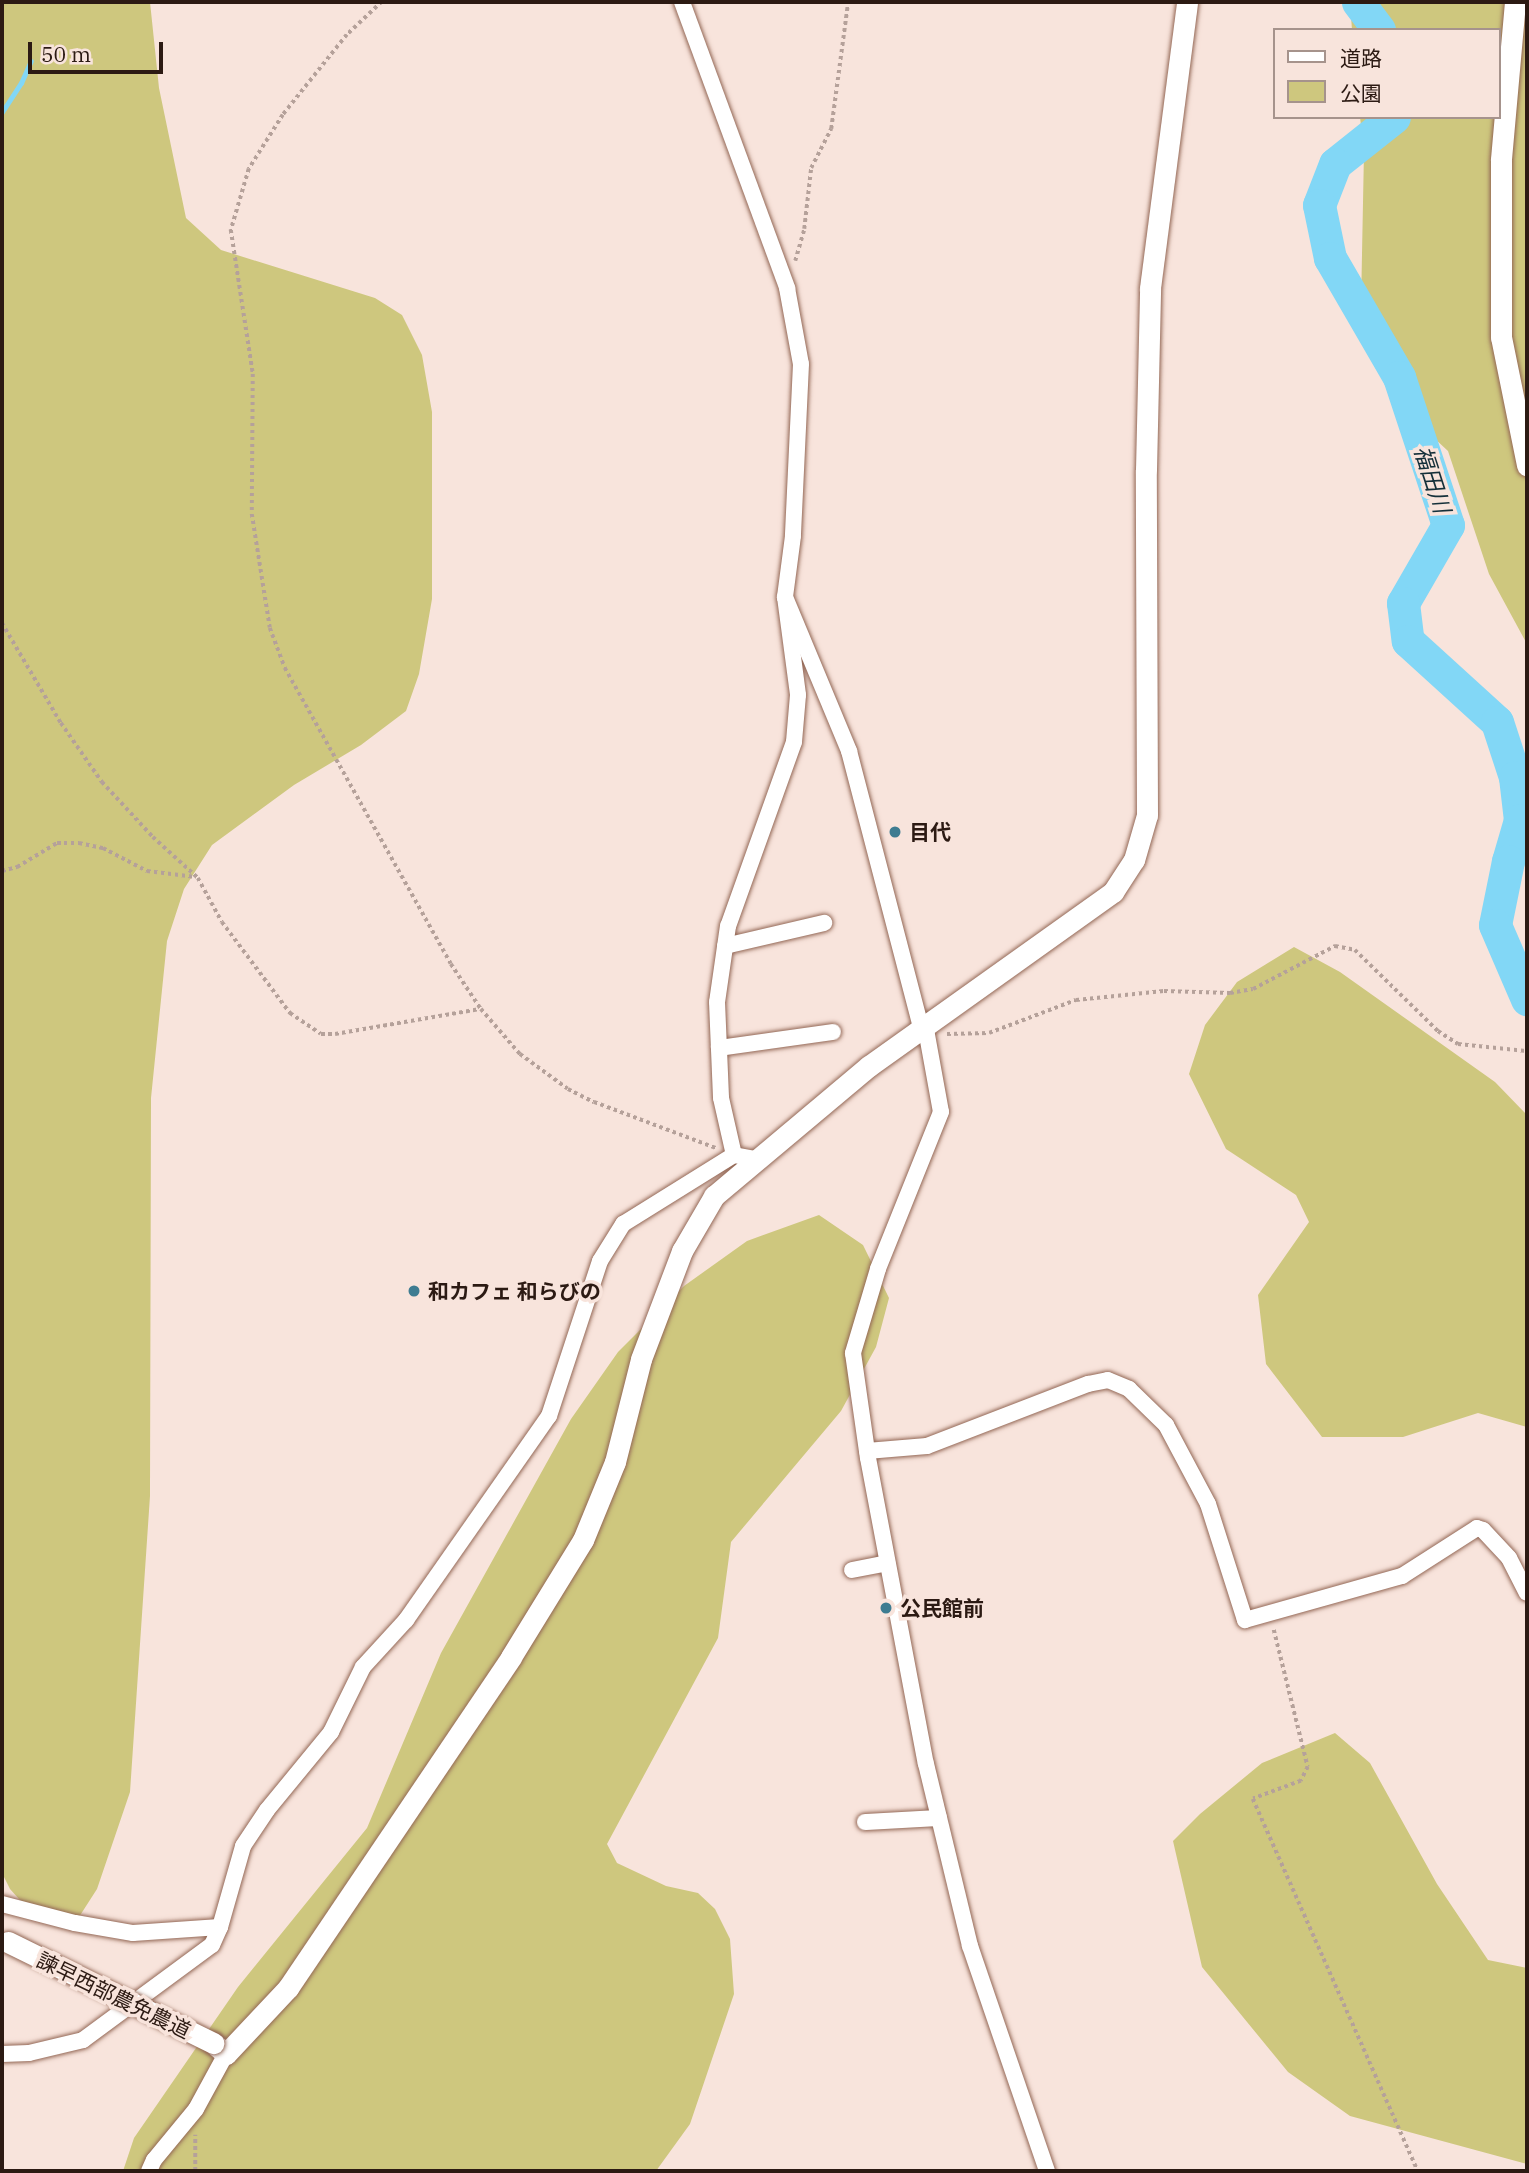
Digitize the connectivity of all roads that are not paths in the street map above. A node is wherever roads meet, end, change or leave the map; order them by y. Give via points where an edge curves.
1 (682, 2) edge
2 (1187, 2) edge
3 (1515, 2) edge
4 (1527, 465) edge
5 (785, 597) junction
6 (824, 923) dead end
7 (725, 946) junction
8 (924, 1031) junction
9 (834, 1032) dead end
10 (719, 1048) junction
11 (734, 1155) junction
12 (760, 1160) junction
13 (867, 1451) junction
14 (887, 1563) junction
15 (852, 1570) dead end
16 (1527, 1593) edge
17 (939, 1818) junction
18 (865, 1822) dead end
19 (2, 1904) edge
20 (220, 1927) junction
21 (5, 1938) edge
22 (219, 2049) junction
23 (2, 2054) edge
24 (149, 2171) edge
25 (1047, 2171) edge

1 - 5 street via 787,288 800,364 793,536
2 - 8 street via 1150,288 1147,815 1134,860 1113,892
3 - 4 street via 1501,160 1501,337
5 - 7 street via 798,695 794,742
5 - 8 street via 849,751
6 - 7 street
7 - 10 street via 717,1002
8 - 12 street via 869,1066
8 - 13 street via 941,1112 878,1269 853,1353
9 - 10 street
10 - 11 street via 721,1098
11 - 12 street
11 - 20 street via 623,1224 600,1261 549,1416 407,1620 363,1667 331,1732 243,1846
12 - 22 street via 714,1196 682,1251 641,1359 615,1462 583,1540 511,1657 288,1987
13 - 14 street
13 - 16 street via 927,1446 1108,1380 1129,1389 1166,1425 1208,1504 1245,1620 1402,1576 1477,1528 1509,1558
14 - 15 street
14 - 17 street
17 - 18 street
17 - 25 street via 970,1946
19 - 20 street via 133,1933
20 - 23 street via 212,1945 83,2040 29,2053
21 - 22 street, 諫早西部農免農道, bridge
22 - 24 street via 196,2109

